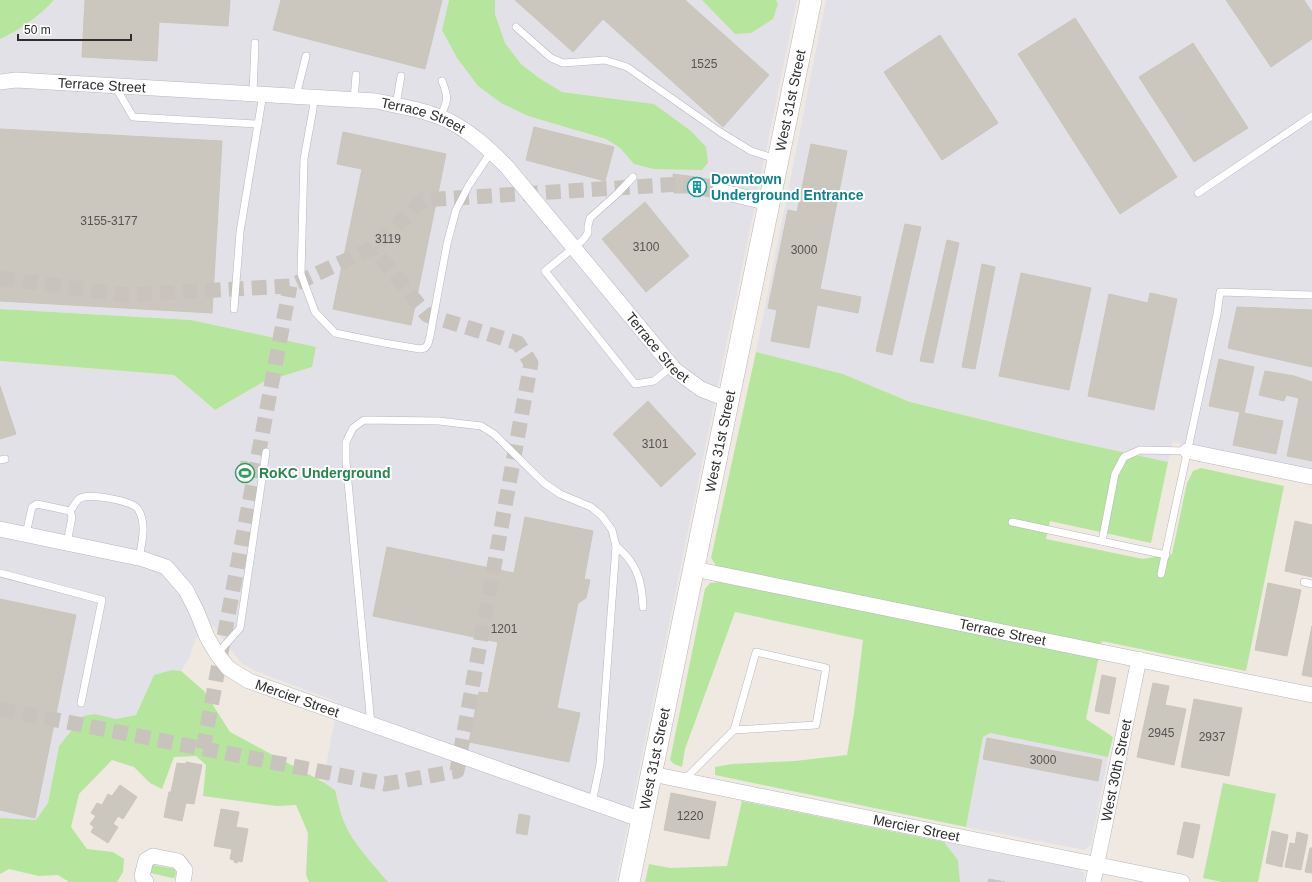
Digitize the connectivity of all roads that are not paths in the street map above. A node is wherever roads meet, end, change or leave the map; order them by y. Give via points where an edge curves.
1 (808, 3) edge
2 (516, 27) dead end
3 (255, 43) dead end
4 (306, 56) dead end
5 (356, 75) dead end
6 (401, 76) dead end
7 (442, 81) dead end
8 (0, 82) edge
9 (114, 86) junction
10 (258, 94) junction
11 (296, 96) junction
12 (314, 98) junction
13 (354, 100) junction
14 (396, 105) junction
15 (1312, 116) edge
16 (440, 118) junction
17 (258, 124) junction
18 (492, 152) junction
19 (778, 160) junction
20 (632, 177) dead end
21 (719, 191) tunnel mouth
22 (1198, 193) dead end
23 (769, 203) junction
24 (574, 247) junction
25 (1312, 295) edge
26 (234, 309) dead end
27 (672, 366) junction
28 (729, 400) junction
29 (1188, 451) junction
30 (266, 452) dead end
31 (1312, 478) edge
32 (70, 511) junction
33 (1012, 522) dead end
34 (0, 529) edge
35 (26, 534) junction
36 (1102, 541) junction
37 (67, 543) junction
38 (616, 546) junction
39 (1166, 555) junction
40 (139, 558) junction
41 (694, 569) junction
42 (0, 573) edge
43 (1161, 574) dead end
44 (1304, 582) dead end
45 (1312, 584) edge
46 (643, 607) dead end
47 (217, 654) junction
48 (1139, 659) junction
49 (1312, 695) edge
50 (81, 703) dead end
51 (370, 724) junction
52 (734, 730) junction
53 (652, 774) junction
54 (684, 780) junction
55 (592, 803) junction
56 (642, 820) junction
57 (1097, 864) junction
58 (146, 882) edge
59 (183, 882) edge
60 (629, 882) edge
61 (1093, 882) edge
62 (1182, 882) edge

1 - 19 main road, West 31st Street
2 - 19 lane via 551,58 563,63 605,60 627,67 726,136 751,151
3 - 10 lane
4 - 11 lane
5 - 13 lane
6 - 14 lane
7 - 16 lane via 447,93 447,104
8 - 9 street, Terrace Street via 16,80
9 - 10 street, Terrace Street
9 - 17 lane via 133,116
10 - 11 street, Terrace Street
10 - 17 lane
11 - 12 street, Terrace Street
12 - 13 street, Terrace Street
12 - 18 lane via 304,160 301,274 315,312 335,333 425,348 428,344 456,210 469,185
13 - 14 street, Terrace Street
14 - 16 street, Terrace Street via 414,108
15 - 22 lane
16 - 18 street, Terrace Street via 479,140
17 - 26 lane via 240,232
18 - 24 street, Terrace Street via 507,166
19 - 23 main road, West 31st Street
20 - 24 lane via 590,218 588,233
21 - 23 street
23 - 28 main road, West 31st Street
24 - 27 street, Terrace Street
24 - 27 lane via 546,271 635,384 654,381
25 - 29 lane via 1220,292
27 - 28 street, Terrace Street via 701,389
28 - 41 main road, West 31st Street
29 - 31 street
29 - 36 lane via 1140,450 1124,458 1115,474
29 - 39 lane
30 - 47 lane via 240,628
32 - 35 lane via 37,504 32,507
32 - 37 lane via 72,517
32 - 40 lane via 79,498 89,495 134,505 142,518 144,532
33 - 36 lane
34 - 35 street, Mercier Street
35 - 37 street, Mercier Street
36 - 39 lane
37 - 40 street, Mercier Street
38 - 46 lane via 628,555 635,567 641,585
38 - 51 lane via 612,530 602,516 591,507 560,494 544,483 494,434 481,426 439,421 364,420 353,428 346,442 346,461
38 - 55 lane via 600,764
39 - 43 lane
40 - 47 street, Mercier Street via 166,567 186,590
41 - 48 street, Terrace Street
41 - 53 main road, West 31st Street
42 - 50 lane via 102,600
44 - 45 lane
47 - 51 street, Mercier Street via 228,668 249,680
48 - 49 street, Terrace Street
48 - 57 street, West 30th Street
51 - 55 street, Mercier Street
52 - 52 lane via 816,725 826,668 756,652
52 - 54 lane
53 - 54 street, Mercier Street
53 - 56 main road, West 31st Street
54 - 57 street, Mercier Street
55 - 56 street, Mercier Street
56 - 60 main road, West 31st Street
57 - 61 street, West 30th Street
57 - 62 street, Mercier Street
58 - 59 street via 142,876 146,860 153,856 178,861 185,870

